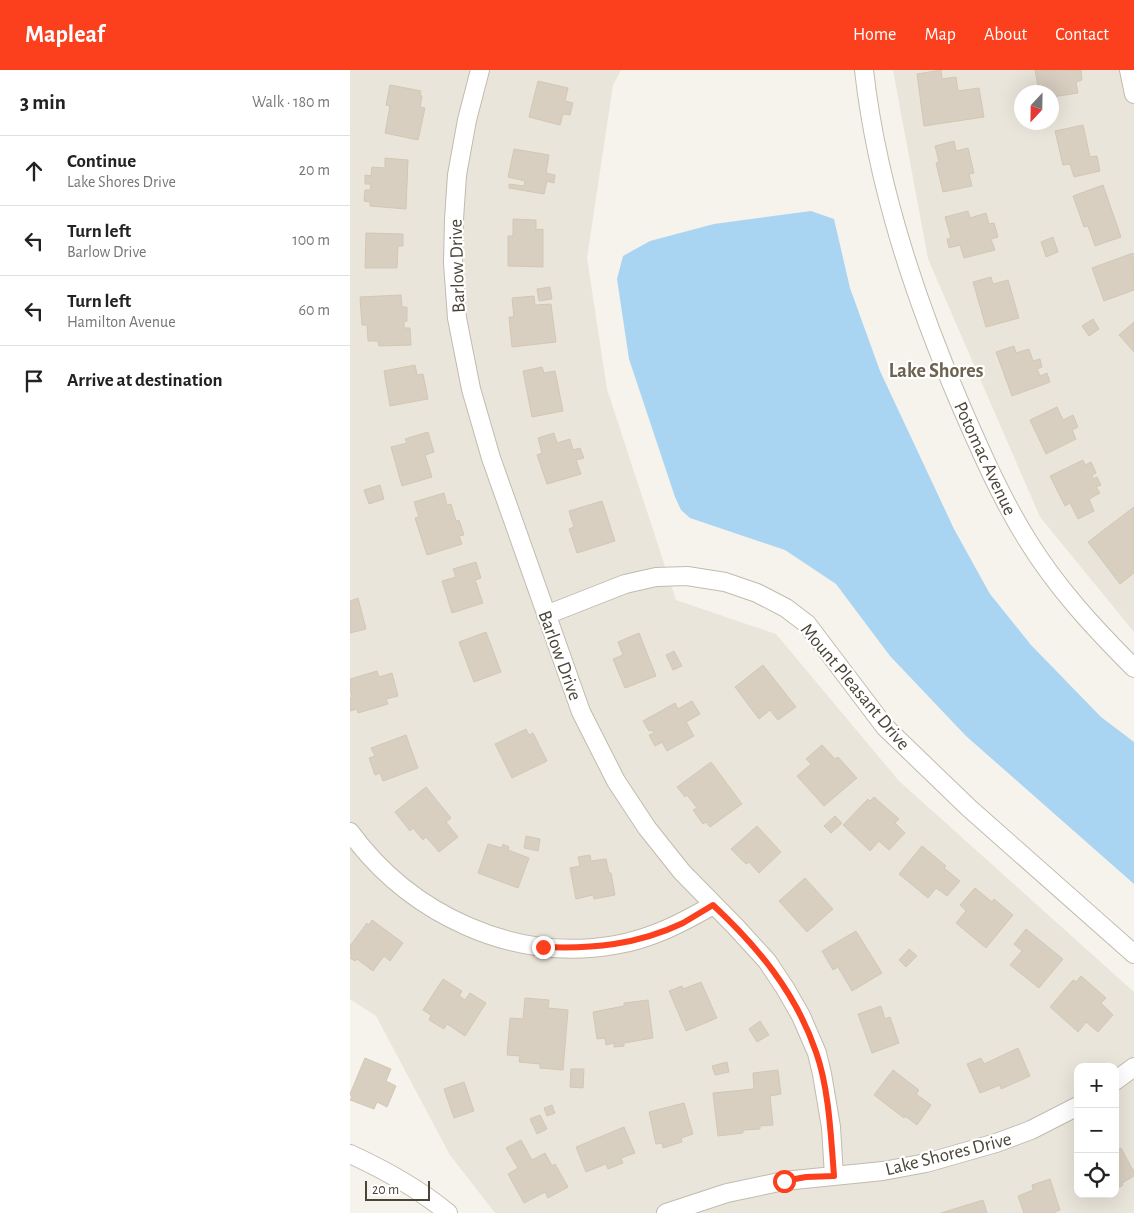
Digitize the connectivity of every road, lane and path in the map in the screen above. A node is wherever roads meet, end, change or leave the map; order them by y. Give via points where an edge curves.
1 (480, 70) edge
2 (864, 70) edge
3 (1129, 70) edge
4 (1134, 94) edge
5 (546, 615) junction
6 (1134, 668) edge
7 (350, 832) edge
8 (713, 905) junction
9 (1134, 954) edge
10 (1134, 1067) edge
11 (1119, 1078) edge
12 (1074, 1108) edge
13 (350, 1154) edge
14 (834, 1176) junction
15 (448, 1213) edge
16 (666, 1213) edge

1 - 5 street, Barlow Drive via 467,120 457,184 453,263 457,318 491,458
2 - 6 street, Potomac Avenue via 888,198 909,273 935,346 1000,493 1060,588 1096,631
3 - 4 street
5 - 8 street, Barlow Drive via 581,712 616,781 646,828
5 - 9 street, Mount Pleasant Drive via 624,584 656,577 687,576 725,582 757,592 786,608 807,624 885,727 969,808
7 - 8 street via 379,867 414,896 472,929 507,940 579,949 615,945 650,936
8 - 14 street, Barlow Drive via 767,961 801,1016 822,1074 831,1127
10 - 11 street
12 - 14 street, Lake Shores Drive via 996,1143 883,1171
13 - 15 street via 404,1182
14 - 16 street, Lake Shores Drive via 806,1177 727,1193

